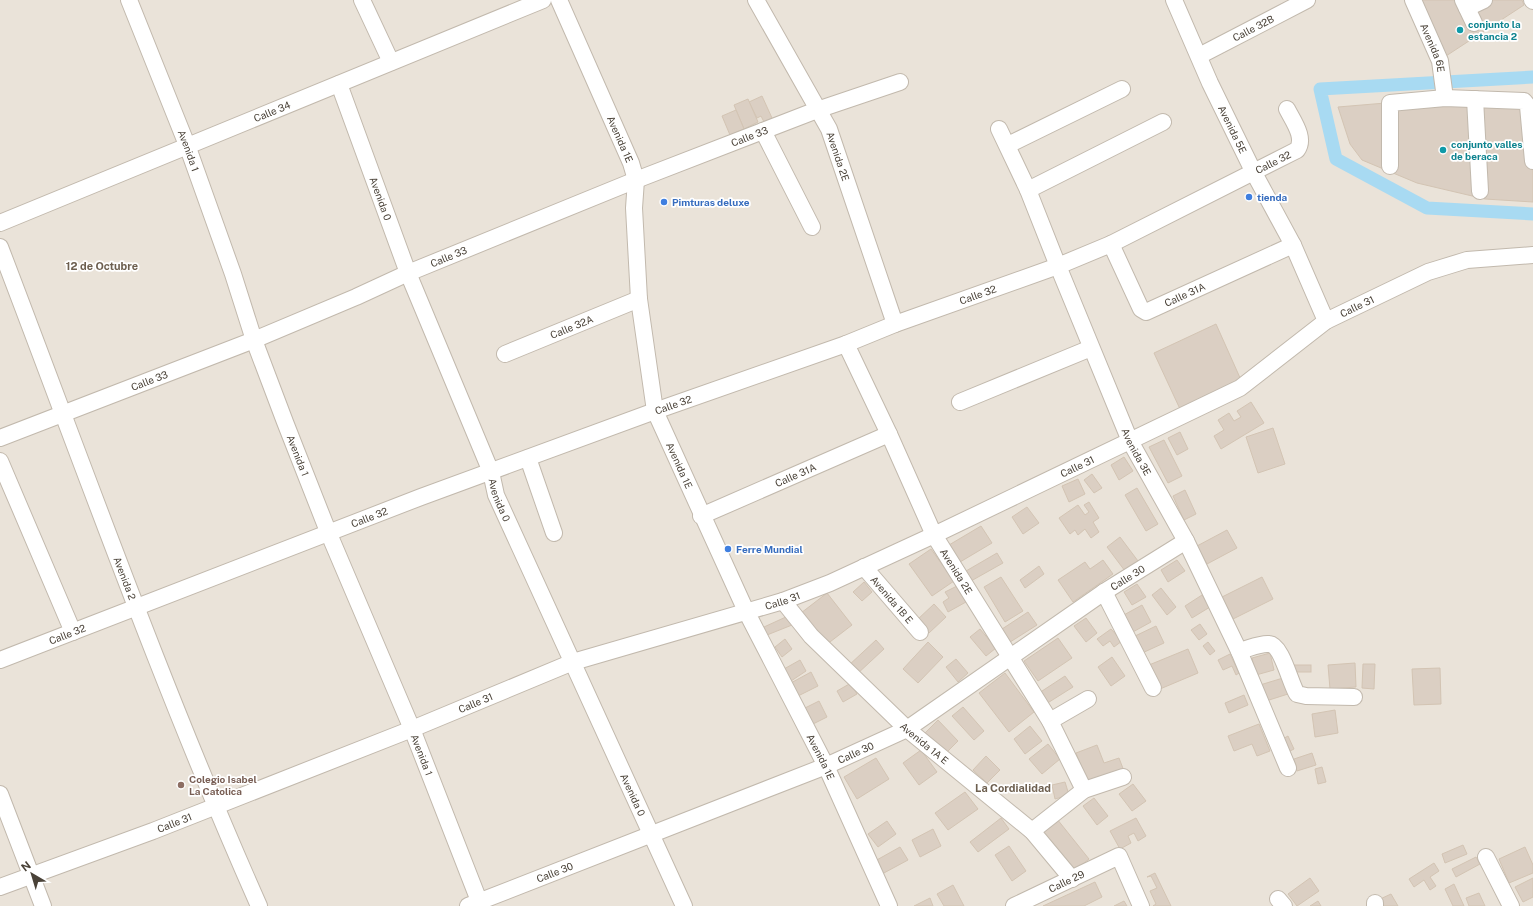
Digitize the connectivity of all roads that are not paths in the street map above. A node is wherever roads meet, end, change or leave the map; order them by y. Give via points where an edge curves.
1 (129, 0) edge
2 (362, 0) edge
3 (543, 0) edge
4 (559, 0) edge
5 (756, 0) edge
6 (1174, 0) edge
7 (1307, 0) edge
8 (1413, 0) edge
9 (1484, 0) edge
10 (1465, 4) edge
11 (1474, 23) dead end
12 (1199, 56) junction
13 (391, 62) junction
14 (900, 82) dead end
15 (339, 84) junction
16 (1122, 89) dead end
17 (1445, 97) junction
18 (1474, 99) junction
19 (1287, 109) dead end
20 (817, 110) junction
21 (1163, 122) dead end
22 (999, 129) dead end
23 (763, 131) junction
24 (187, 145) junction
25 (1008, 145) junction
26 (1533, 161) edge
27 (1390, 166) dead end
28 (1254, 173) junction
29 (636, 180) junction
30 (1028, 190) junction
31 (1480, 191) dead end
32 (0, 223) edge
33 (812, 227) dead end
34 (1111, 244) junction
35 (1292, 245) junction
36 (0, 247) edge
37 (1533, 255) edge
38 (1058, 266) junction
39 (408, 273) junction
40 (639, 299) junction
41 (1326, 321) junction
42 (895, 324) junction
43 (254, 340) junction
44 (846, 344) junction
45 (1091, 348) junction
46 (505, 354) dead end
47 (960, 402) dead end
48 (655, 411) junction
49 (64, 413) junction
50 (890, 434) junction
51 (0, 438) edge
52 (1130, 441) junction
53 (528, 458) junction
54 (0, 461) edge
55 (491, 472) junction
56 (701, 516) junction
57 (554, 533) dead end
58 (329, 534) junction
59 (934, 535) junction
60 (1186, 541) junction
61 (864, 567) junction
62 (1104, 592) junction
63 (783, 601) junction
64 (137, 608) junction
65 (746, 611) junction
66 (74, 632) junction
67 (920, 632) dead end
68 (1239, 651) junction
69 (1010, 656) junction
70 (0, 660) edge
71 (573, 662) junction
72 (1153, 688) dead end
73 (1354, 697) dead end
74 (1088, 699) dead end
75 (1050, 721) junction
76 (412, 729) junction
77 (907, 729) junction
78 (826, 766) junction
79 (1288, 768) dead end
80 (1123, 777) dead end
81 (1084, 790) junction
82 (0, 794) edge
83 (214, 806) junction
84 (1032, 831) junction
85 (650, 836) junction
86 (1486, 857) dead end
87 (32, 875) junction
88 (1072, 879) junction
89 (0, 887) edge
90 (476, 905) edge
91 (43, 906) edge
92 (259, 906) edge
93 (684, 906) edge
94 (889, 906) edge
95 (1014, 906) edge
96 (1142, 906) edge
97 (1511, 906) edge

1 - 24 street, Avenida 1
2 - 13 street
3 - 13 street, Calle 34
4 - 29 street, Avenida 1E via 632,163
5 - 20 street, Avenida 2E
6 - 12 street, Avenida 5E
7 - 12 street, Calle 32B
8 - 17 street, Avenida 6E via 1440,61
9 - 10 street
10 - 11 street
12 - 28 street, Avenida 5E
13 - 15 street, Calle 34
14 - 20 street, Calle 33
15 - 24 street, Calle 34
15 - 39 street, Avenida 0
16 - 25 street
17 - 18 street
17 - 27 street via 1390,103
18 - 26 street via 1524,101 1528,106
18 - 31 street
19 - 28 street, Calle 32 via 1301,145 1297,150
20 - 23 street, Calle 33
20 - 42 street, Avenida 2E via 829,129
21 - 30 street
22 - 25 street, Avenida 3E
23 - 29 street, Calle 33
23 - 33 street
24 - 32 street, Calle 34
24 - 43 street, Avenida 1 via 234,274
25 - 30 street, Avenida 3E
28 - 34 street, Calle 32
28 - 35 street, Avenida 5E
29 - 39 street, Calle 33
29 - 40 street, Avenida 1E via 634,208
30 - 38 street, Avenida 3E
34 - 35 street, Calle 31A via 1141,309 1146,312
34 - 38 street, Calle 32
35 - 41 street, Avenida 5E
36 - 49 street, Avenida 2
37 - 41 street, Calle 31 via 1467,260 1428,272
38 - 42 street, Calle 32
38 - 45 street, Avenida 3E
39 - 43 street, Calle 33
39 - 55 street, Avenida 0
40 - 46 street, Calle 32A
40 - 48 street, Avenida 1E
41 - 52 street, Calle 31 via 1240,388
42 - 44 street, Calle 32
43 - 49 street, Calle 33
43 - 58 street, Avenida 1
44 - 48 street, Calle 32
44 - 50 street, Avenida 2E
45 - 47 street
45 - 52 street, Avenida 3E
48 - 53 street, Calle 32
48 - 56 street, Avenida 1E
49 - 51 street, Calle 33
49 - 64 street, Avenida 2
50 - 56 street, Calle 31A
50 - 59 street, Avenida 2E
52 - 59 street, Calle 31
52 - 60 street, Avenida 3E
53 - 55 street, Calle 32
53 - 57 street
54 - 66 street
55 - 58 street, Calle 32
55 - 71 street, Avenida 0 via 496,495
56 - 65 street, Avenida 1E
58 - 64 street, Calle 32
58 - 76 street, Avenida 1
59 - 61 street, Calle 31
59 - 69 street, Avenida 2E
60 - 62 street, Calle 30
60 - 68 street, Avenida 3E
61 - 63 street, Calle 31
61 - 67 street, Avenida 1B E
62 - 69 street, Calle 30
62 - 72 street
63 - 65 street, Calle 31
63 - 77 street, Avenida 1A E via 811,636
64 - 66 street, Calle 32
64 - 83 street, Avenida 2
65 - 71 street, Calle 31
65 - 78 street, Avenida 1E
66 - 70 street, Calle 32
68 - 73 street via 1269,644 1276,646 1297,694
68 - 79 street, Avenida 3E
69 - 75 street, Avenida 2E
69 - 77 street, Calle 30
71 - 76 street, Calle 31
71 - 85 street, Avenida 0
74 - 75 street
75 - 81 street, Avenida 2E
76 - 83 street, Calle 31
76 - 90 street, Avenida 1
77 - 78 street, Calle 30
77 - 84 street, Avenida 1A E
78 - 85 street, Calle 30
78 - 94 street, Avenida 1E
80 - 81 street
81 - 84 street
82 - 87 street
83 - 87 street, Calle 31
83 - 92 street, Avenida 2
84 - 88 street, Avenida 1A E
85 - 90 street, Calle 30
85 - 93 street, Avenida 0
86 - 97 street
87 - 89 street, Calle 31
87 - 91 street
88 - 95 street, Calle 29
88 - 96 street, Calle 29 via 1119,856

